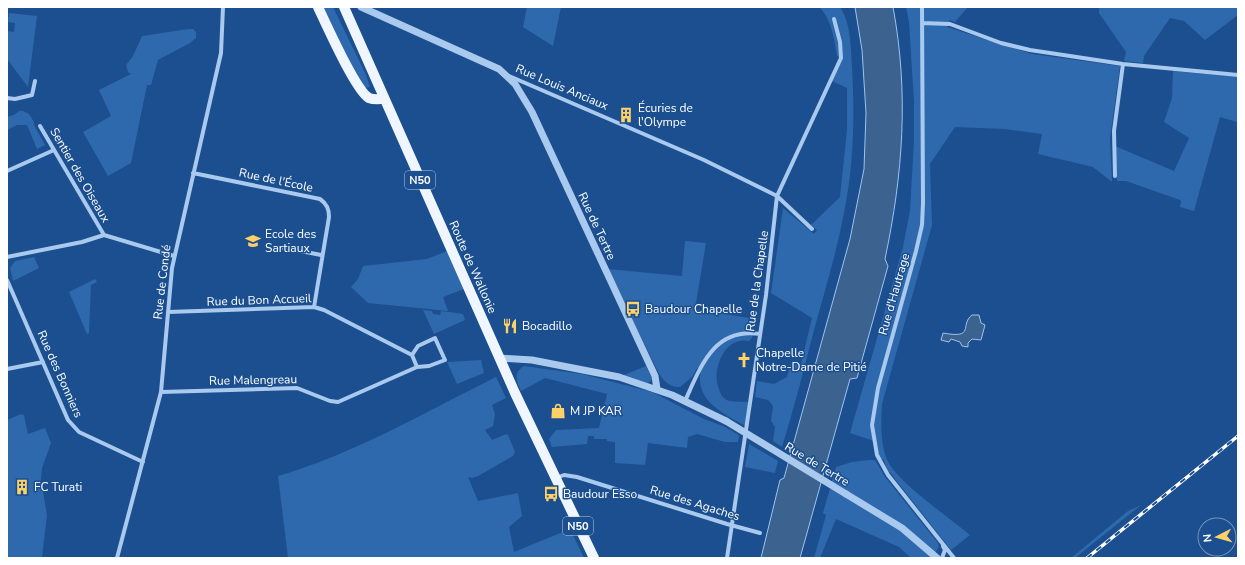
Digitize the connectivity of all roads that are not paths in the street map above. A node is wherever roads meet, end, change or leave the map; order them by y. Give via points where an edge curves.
1 (223, 7) edge
2 (318, 7) edge
3 (361, 7) edge
4 (922, 7) edge
5 (346, 12) edge
6 (834, 19) dead end
7 (922, 23) junction
8 (1124, 64) junction
9 (1238, 75) edge
10 (508, 76) junction
11 (36, 81) dead end
12 (7, 98) edge
13 (384, 99) junction
14 (40, 126) dead end
15 (54, 150) junction
16 (7, 171) edge
17 (193, 173) junction
18 (1115, 176) dead end
19 (777, 196) junction
20 (812, 228) dead end
21 (104, 235) junction
22 (280, 247) dead end
23 (321, 255) junction
24 (174, 256) junction
25 (7, 257) edge
26 (7, 280) edge
27 (314, 307) junction
28 (168, 312) junction
29 (760, 334) junction
30 (412, 355) junction
31 (499, 358) junction
32 (44, 362) junction
33 (417, 368) junction
34 (7, 369) edge
35 (657, 389) junction
36 (161, 392) junction
37 (685, 401) junction
38 (143, 462) junction
39 (556, 478) junction
40 (732, 526) junction
41 (760, 533) dead end
42 (942, 544) junction
43 (952, 557) edge
44 (118, 558) edge
45 (594, 558) edge
46 (727, 558) edge
47 (937, 558) edge
48 (942, 558) edge

1 - 17 street, Rue de Condé via 221,53
2 - 13 main road via 355,81 368,98
3 - 10 street, Rue Louis Anciaux via 499,69
4 - 7 street, Rue d'Hautrage
5 - 13 main road, Route de Wallonie / N50
6 - 19 street, Rue de la Chapelle via 841,58
7 - 8 street via 950,24 1030,50
7 - 42 street, Rue d'Hautrage via 922,225 878,388 872,425 877,455 883,467
8 - 9 street
8 - 18 street via 1114,131
10 - 19 street, Rue Louis Anciaux via 704,160
10 - 35 street, Rue de Tertre via 532,112 655,376
11 - 12 street via 32,95
13 - 31 main road, Route de Wallonie / N50
14 - 15 street, Sentier des Oiseaux
15 - 16 street
15 - 21 street, Sentier des Oiseaux
17 - 23 street, Rue de l'École via 320,199 329,211
17 - 24 street, Rue de Condé
19 - 20 street, Rue Louis Anciaux
19 - 29 street, Rue de la Chapelle
21 - 24 street
21 - 25 street
22 - 23 street
23 - 27 street, Rue de l'École
24 - 28 street, Rue de Condé
26 - 32 street, Rue des Bonniers
27 - 28 street, Rue du Bon Accueil
27 - 30 street, Rue du Bon Accueil
28 - 36 street, Rue de Condé
29 - 37 street via 735,334 717,345 700,366
29 - 40 street, Rue de la Chapelle
30 - 33 street
30 - 33 street, Rue Malengreau via 418,346 435,338 445,360
31 - 35 street, Rue de Tertre via 518,357 590,370
31 - 39 main road, Route de Wallonie / N50
32 - 34 street
32 - 38 street, Rue des Bonniers via 73,427
33 - 36 street, Rue Malengreau via 338,402 298,388
35 - 37 street, Rue de Tertre
36 - 38 street, Rue de Condé
37 - 47 street, Rue de Tertre, bridge via 726,421 902,528
38 - 44 street, Rue de Condé
39 - 40 street, Rue des Agaches via 564,475 577,477
39 - 45 main road, Route de Wallonie / N50
40 - 41 street, Rue des Agaches
40 - 46 street, Rue de la Chapelle
42 - 43 street, Rue d'Hautrage
42 - 48 street via 945,550

